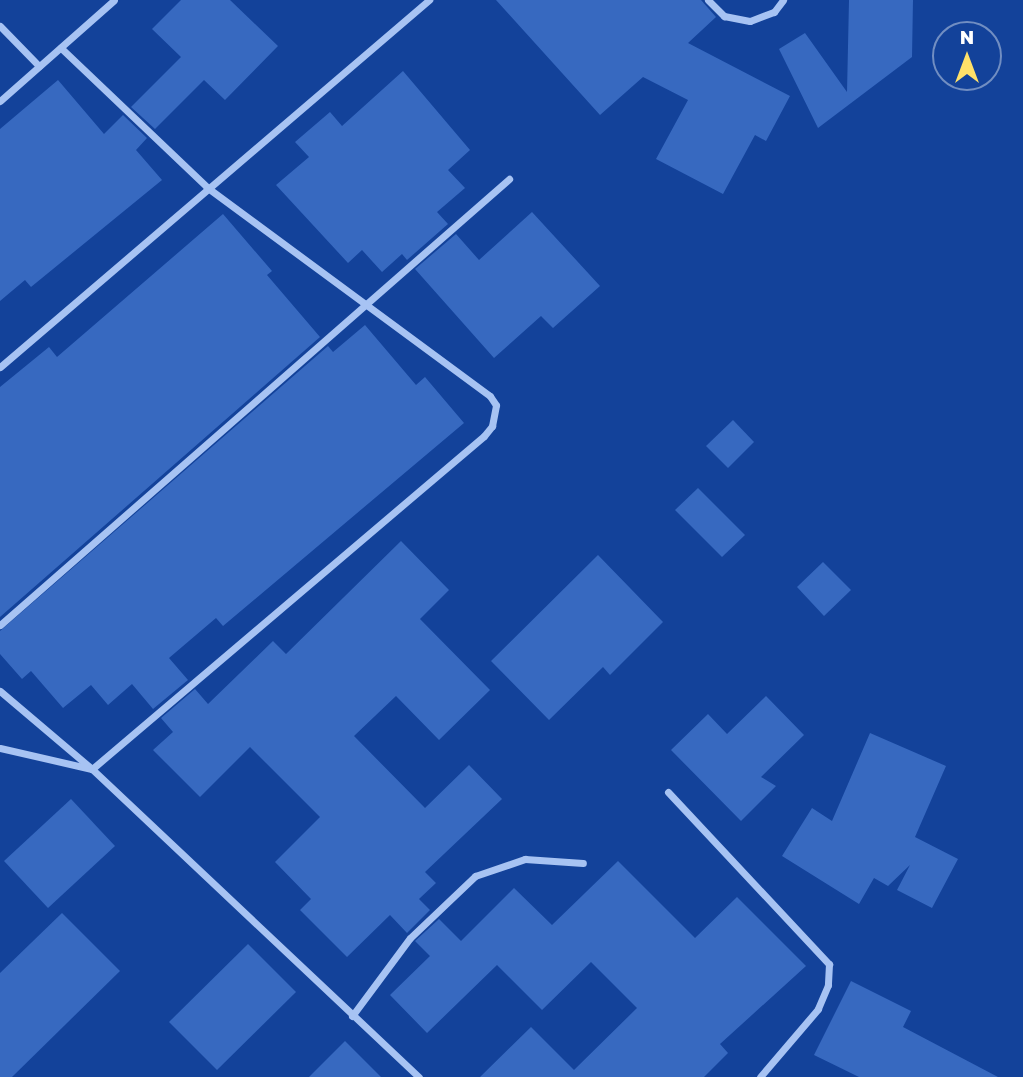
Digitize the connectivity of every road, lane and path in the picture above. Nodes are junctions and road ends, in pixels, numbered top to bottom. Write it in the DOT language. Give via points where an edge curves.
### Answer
graph roads {
  1 [pos="114,0"];
  2 [pos="429,0"];
  3 [pos="708,0"];
  4 [pos="783,0"];
  5 [pos="0,26"];
  6 [pos="61,48"];
  7 [pos="39,66"];
  8 [pos="0,101"];
  9 [pos="509,179"];
  10 [pos="207,187"];
  11 [pos="364,305"];
  12 [pos="0,367"];
  13 [pos="0,625"];
  14 [pos="0,691"];
  15 [pos="0,748"];
  16 [pos="92,769"];
  17 [pos="668,792"];
  18 [pos="583,863"];
  19 [pos="352,1016"];
  20 [pos="419,1077"];
  21 [pos="760,1077"];
  1 -- 6 [label="street"];
  2 -- 10 [label="street"];
  3 -- 4 [label="street" via="724,16 750,21 774,12"];
  5 -- 7 [label="street"];
  6 -- 7 [label="street"];
  6 -- 10 [label="street"];
  7 -- 8 [label="street"];
  9 -- 11 [label="street"];
  10 -- 11 [label="street"];
  10 -- 12 [label="street"];
  11 -- 13 [label="street"];
  11 -- 16 [label="street" via="491,396 496,405 492,426"];
  14 -- 16 [label="street"];
  15 -- 16 [label="street"];
  16 -- 19 [label="street"];
  17 -- 21 [label="street" via="829,964 828,985 818,1009"];
  18 -- 19 [label="street" via="525,859 475,876 410,938"];
  19 -- 20 [label="street"];
}
